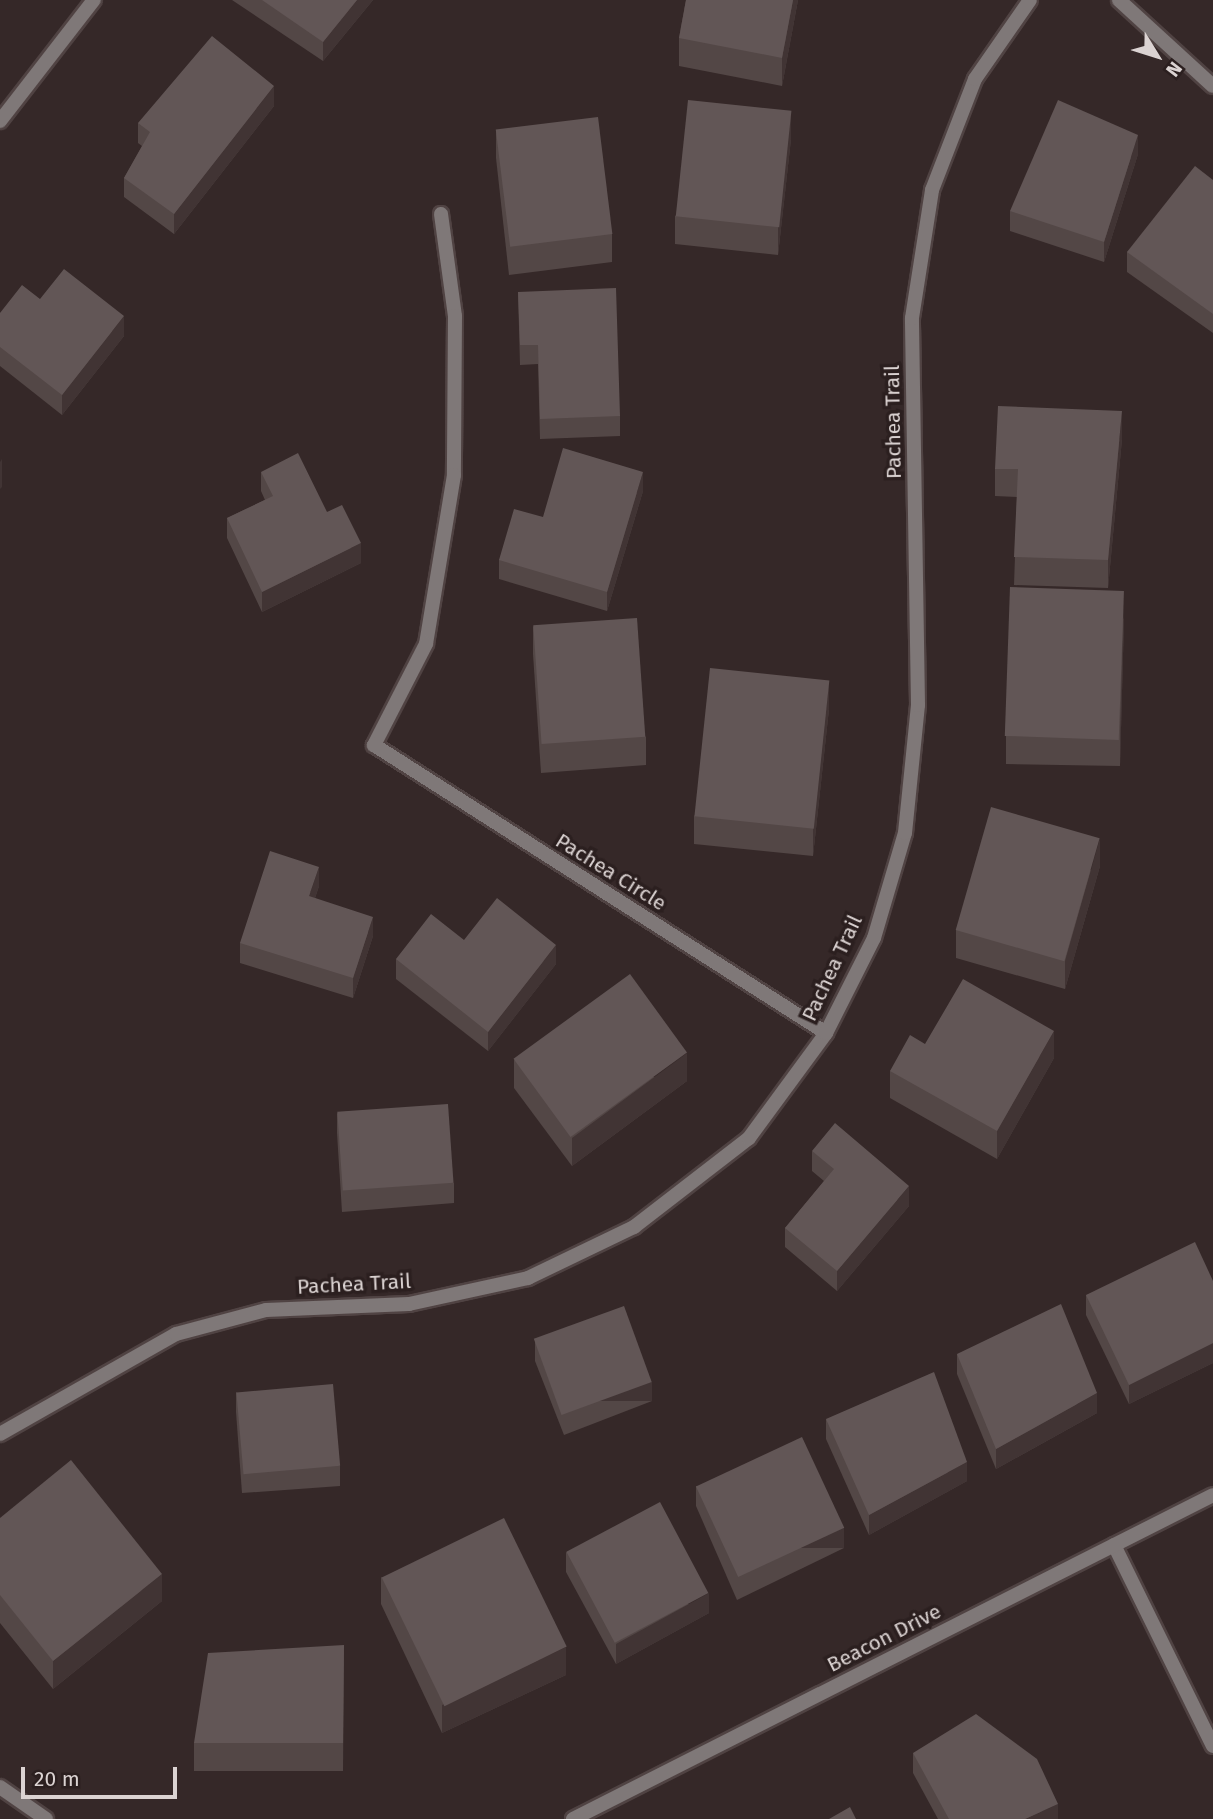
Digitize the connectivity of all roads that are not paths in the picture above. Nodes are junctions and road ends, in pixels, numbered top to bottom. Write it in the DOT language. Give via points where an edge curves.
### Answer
graph roads {
  1 [pos="94,0"];
  2 [pos="1030,0"];
  3 [pos="1119,0"];
  4 [pos="1213,86"];
  5 [pos="0,121"];
  6 [pos="441,215"];
  7 [pos="826,1034"];
  8 [pos="0,1434"];
  9 [pos="1213,1495"];
  10 [pos="1114,1545"];
  11 [pos="1213,1746"];
  12 [pos="0,1787"];
  13 [pos="46,1819"];
  14 [pos="573,1819"];
  1 -- 5 [label="street"];
  2 -- 7 [label="street, Pachea Trail" via="975,79 932,190 912,318 918,705 905,833 874,937"];
  3 -- 4 [label="street"];
  6 -- 7 [label="street, Pachea Circle" via="455,316 454,475 426,645 374,745"];
  7 -- 8 [label="street, Pachea Trail" via="748,1138 634,1227 528,1278 409,1304 267,1310 176,1334"];
  9 -- 10 [label="street, Beacon Drive"];
  10 -- 11 [label="street"];
  10 -- 14 [label="street, Beacon Drive"];
  12 -- 13 [label="street"];
}
